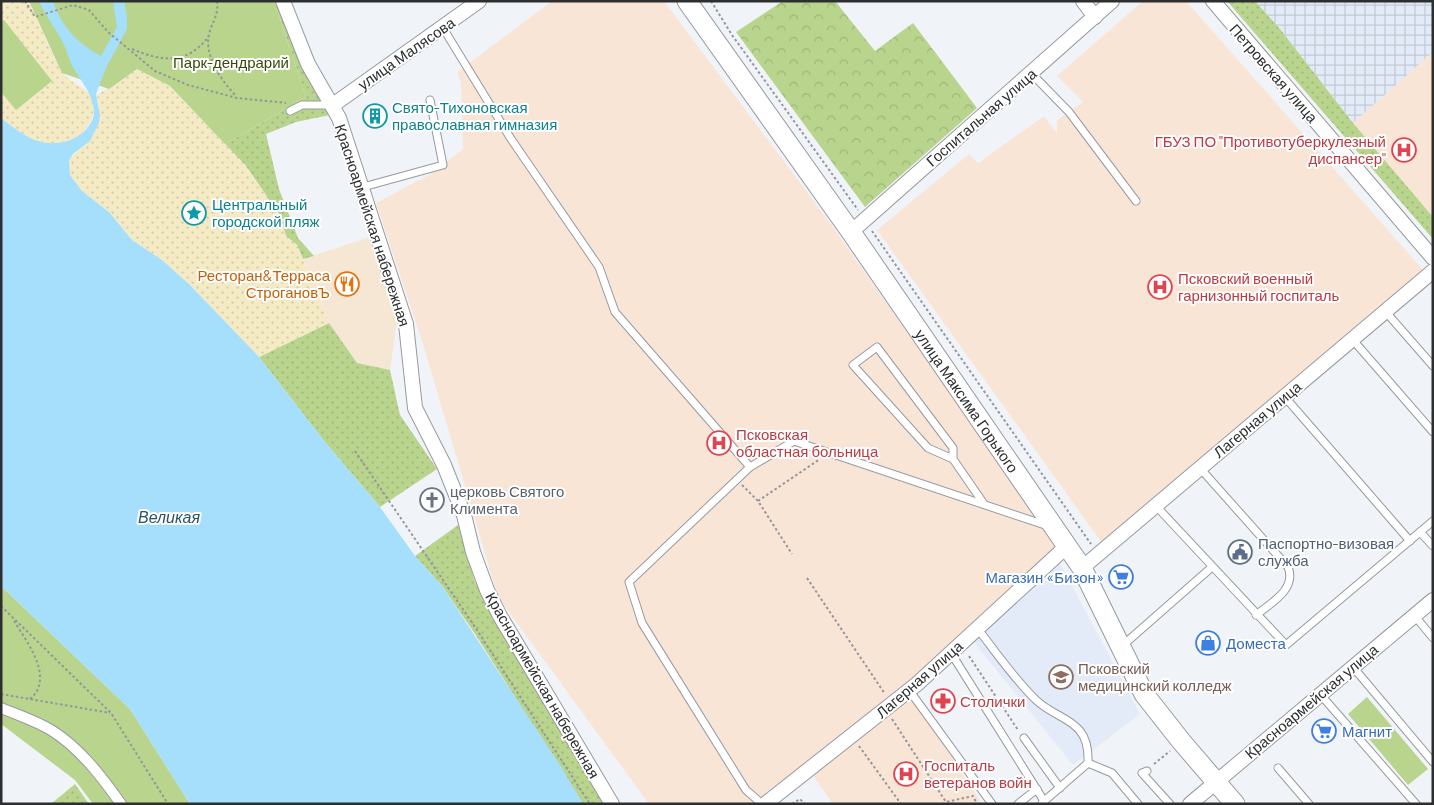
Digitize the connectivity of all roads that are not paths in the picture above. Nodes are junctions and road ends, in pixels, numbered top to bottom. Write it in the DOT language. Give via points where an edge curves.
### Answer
graph roads {
  1 [pos="283,1"];
  2 [pos="479,1"];
  3 [pos="687,1"];
  4 [pos="1083,1"];
  5 [pos="1112,1"];
  6 [pos="1213,1"];
  7 [pos="1095,17"];
  8 [pos="444,28"];
  9 [pos="1031,73"];
  10 [pos="430,100"];
  11 [pos="333,105"];
  12 [pos="290,111"];
  13 [pos="363,187"];
  14 [pos="1136,201"];
  15 [pos="857,226"];
  16 [pos="1433,258"];
  17 [pos="1433,271"];
  18 [pos="1385,311"];
  19 [pos="1352,339"];
  20 [pos="1433,366"];
  21 [pos="1284,396"];
  22 [pos="1433,432"];
  23 [pos="953,459"];
  24 [pos="750,467"];
  25 [pos="1199,467"];
  26 [pos="984,504"];
  27 [pos="1157,507"];
  28 [pos="1433,521"];
  29 [pos="1055,528"];
  30 [pos="1420,532"];
  31 [pos="1410,540"];
  32 [pos="1067,546"];
  33 [pos="1433,546"];
  34 [pos="1212,567"];
  35 [pos="1082,568"];
  36 [pos="1433,600"];
  37 [pos="1256,615"];
  38 [pos="1414,616"];
  39 [pos="977,628"];
  40 [pos="1433,638"];
  41 [pos="1121,647"];
  42 [pos="951,653"];
  43 [pos="1353,667"];
  44 [pos="909,690"];
  45 [pos="1320,694"];
  46 [pos="1,708"];
  47 [pos="1024,738"];
  48 [pos="1433,762"];
  49 [pos="1088,763"];
  50 [pos="1278,768"];
  51 [pos="1147,771"];
  52 [pos="1216,782"];
  53 [pos="1060,788"];
  54 [pos="1037,789"];
  55 [pos="1043,803"];
  56 [pos="121,804"];
  57 [pos="612,804"];
  58 [pos="764,804"];
  59 [pos="992,804"];
  60 [pos="1018,804"];
  61 [pos="1138,804"];
  62 [pos="1170,804"];
  63 [pos="1190,804"];
  64 [pos="1235,804"];
  65 [pos="1309,804"];
  66 [pos="1416,804"];
  1 -- 11 [label="street, Красноармейская набережная" via="308,64"];
  2 -- 8 [label="street, улица Малясова"];
  3 -- 15 [label="main road, улица Максима Горького"];
  4 -- 7 [label="street"];
  5 -- 7 [label="street, Госпитальная улица"];
  6 -- 16 [label="street, Петровская улица"];
  7 -- 9 [label="street, Госпитальная улица"];
  8 -- 11 [label="street, улица Малясова"];
  8 -- 24 [label="lane" via="511,139 600,267 615,312"];
  9 -- 14 [label="lane" via="1069,112"];
  9 -- 15 [label="street, Госпитальная улица"];
  10 -- 13 [label="lane" via="443,164"];
  11 -- 12 [label="lane" via="302,105"];
  11 -- 13 [label="street, Красноармейская набережная"];
  13 -- 57 [label="street, Красноармейская набережная" via="406,324 414,408 444,465 487,590"];
  15 -- 29 [label="main road, улица Максима Горького"];
  17 -- 18 [label="street, Лагерная улица"];
  18 -- 19 [label="street, Лагерная улица"];
  18 -- 20 [label="lane"];
  19 -- 21 [label="street, Лагерная улица"];
  19 -- 22 [label="lane"];
  21 -- 25 [label="street, Лагерная улица"];
  21 -- 31 [label="lane"];
  23 -- 23 [label="lane" via="928,448 853,365 877,347 953,448"];
  23 -- 26 [label="lane"];
  24 -- 26 [label="lane" via="794,441"];
  24 -- 58 [label="lane" via="629,582 642,623 746,790"];
  25 -- 27 [label="street, Лагерная улица"];
  25 -- 37 [label="lane" via="1291,574 1286,590"];
  26 -- 29 [label="lane"];
  27 -- 34 [label="lane"];
  27 -- 35 [label="street, Лагерная улица"];
  28 -- 30 [label="lane"];
  29 -- 32 [label="main road, улица Максима Горького"];
  30 -- 31 [label="lane"];
  30 -- 33 [label="lane"];
  31 -- 37 [label="lane" via="1289,644 1283,644"];
  32 -- 35 [label="main road, улица Максима Горького"];
  32 -- 39 [label="street, Лагерная улица"];
  34 -- 37 [label="lane"];
  34 -- 41 [label="lane"];
  35 -- 41 [label="main road, улица Максима Горького"];
  36 -- 38 [label="street, Красноармейская улица"];
  38 -- 40 [label="lane"];
  38 -- 43 [label="street, Красноармейская улица"];
  39 -- 42 [label="street, Лагерная улица"];
  39 -- 49 [label="lane" via="1037,701 1071,721 1089,746"];
  41 -- 52 [label="main road, улица Максима Горького" via="1144,694"];
  42 -- 44 [label="street, Лагерная улица"];
  42 -- 54 [label="lane"];
  43 -- 45 [label="street, Красноармейская улица"];
  43 -- 48 [label="lane"];
  44 -- 58 [label="street, Лагерная улица"];
  44 -- 59 [label="lane"];
  45 -- 52 [label="street, Красноармейская улица"];
  45 -- 66 [label="lane"];
  46 -- 56 [label="street" via="50,730 69,744"];
  47 -- 53 [label="lane"];
  49 -- 53 [label="lane"];
  49 -- 61 [label="lane" via="1112,773"];
  50 -- 65 [label="lane"];
  51 -- 62 [label="lane" via="1142,773"];
  52 -- 63 [label="street, Красноармейская улица"];
  52 -- 64 [label="main road, улица Максима Горького"];
  53 -- 55 [label="lane"];
  54 -- 55 [label="lane"];
  54 -- 60 [label="lane"];
}
